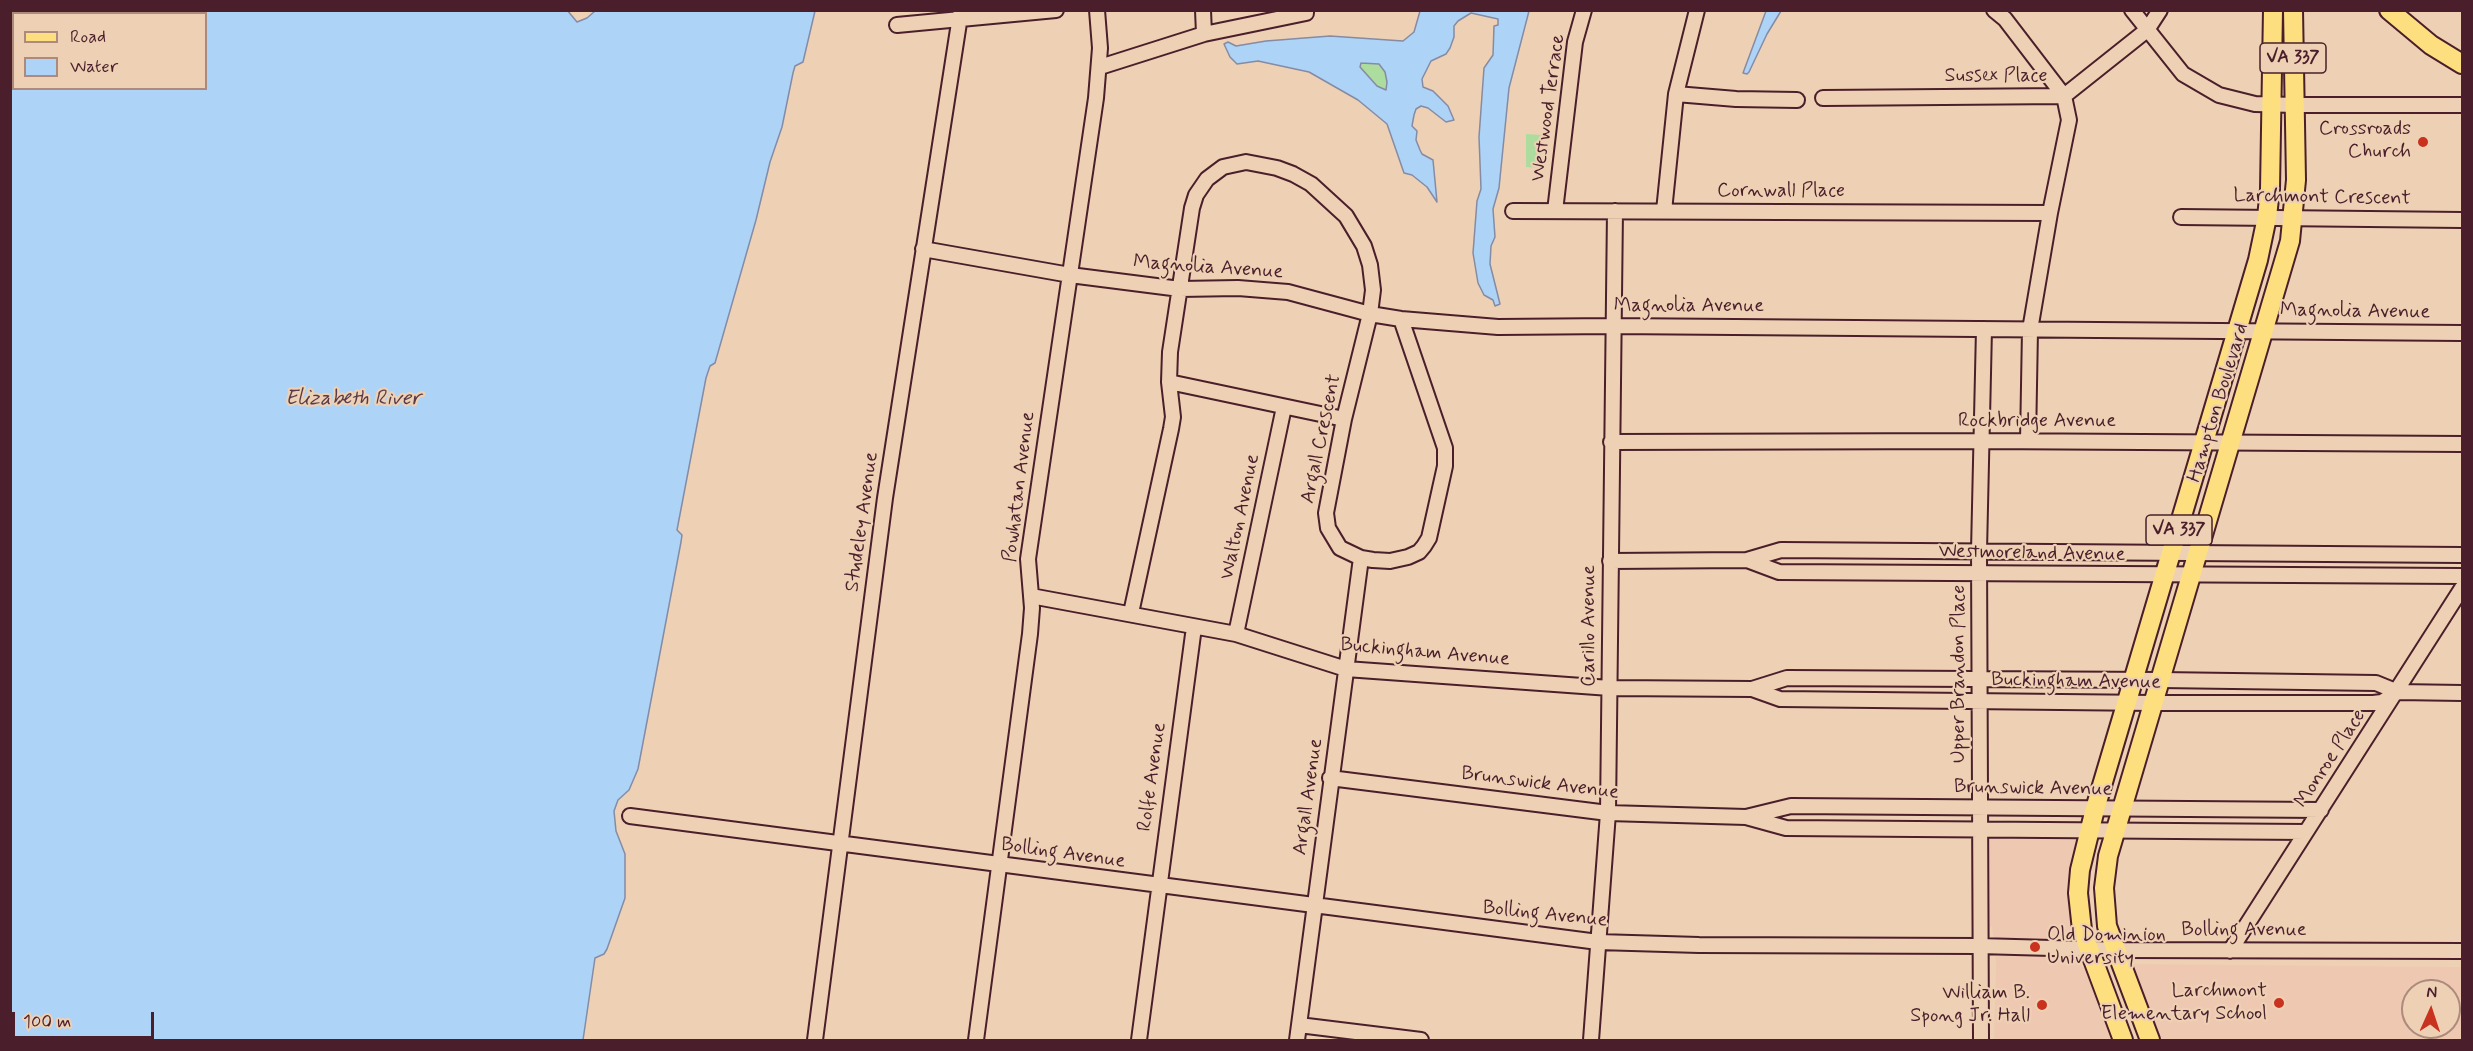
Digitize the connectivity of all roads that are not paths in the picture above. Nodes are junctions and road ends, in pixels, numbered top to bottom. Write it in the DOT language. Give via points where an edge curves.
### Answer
graph roads {
  1 [pos="1056,10"];
  2 [pos="1097,10"];
  3 [pos="1203,10"];
  4 [pos="1584,10"];
  5 [pos="1697,10"];
  6 [pos="1994,10"];
  7 [pos="2132,10"];
  8 [pos="2160,10"];
  9 [pos="2273,10"];
  10 [pos="2294,10"];
  11 [pos="2389,10"];
  12 [pos="1306,12"];
  13 [pos="961,15"];
  14 [pos="897,25"];
  15 [pos="2147,30"];
  16 [pos="1204,34"];
  17 [pos="2463,64"];
  18 [pos="1100,67"];
  19 [pos="1676,94"];
  20 [pos="2064,96"];
  21 [pos="1823,98"];
  22 [pos="1797,100"];
  23 [pos="2272,104"];
  24 [pos="2296,105"];
  25 [pos="2463,105"];
  26 [pos="1513,210"];
  27 [pos="1555,211"];
  28 [pos="1615,211"];
  29 [pos="1664,211"];
  30 [pos="2050,213"];
  31 [pos="2181,217"];
  32 [pos="2267,217"];
  33 [pos="2293,217"];
  34 [pos="2463,220"];
  35 [pos="923,249"];
  36 [pos="1070,275"];
  37 [pos="1180,289"];
  38 [pos="1370,314"];
  39 [pos="1401,319"];
  40 [pos="1613,326"];
  41 [pos="1984,329"];
  42 [pos="2030,330"];
  43 [pos="2237,330"];
  44 [pos="2264,330"];
  45 [pos="2463,333"];
  46 [pos="1169,382"];
  47 [pos="1284,407"];
  48 [pos="1344,419"];
  49 [pos="1982,441"];
  50 [pos="2028,441"];
  51 [pos="1611,442"];
  52 [pos="2231,442"];
  53 [pos="2203,443"];
  54 [pos="2463,444"];
  55 [pos="1980,551"];
  56 [pos="2173,552"];
  57 [pos="2197,553"];
  58 [pos="2463,555"];
  59 [pos="1361,558"];
  60 [pos="1747,560"];
  61 [pos="1610,561"];
  62 [pos="1980,572"];
  63 [pos="2192,574"];
  64 [pos="2165,575"];
  65 [pos="2463,576"];
  66 [pos="2463,588"];
  67 [pos="1031,596"];
  68 [pos="1131,614"];
  69 [pos="1194,627"];
  70 [pos="1236,634"];
  71 [pos="1346,669"];
  72 [pos="1980,679"];
  73 [pos="2134,680"];
  74 [pos="2161,680"];
  75 [pos="1610,688"];
  76 [pos="1752,689"];
  77 [pos="2398,692"];
  78 [pos="2463,693"];
  79 [pos="1979,701"];
  80 [pos="2128,702"];
  81 [pos="2154,703"];
  82 [pos="1330,778"];
  83 [pos="1979,808"];
  84 [pos="2095,809"];
  85 [pos="2122,809"];
  86 [pos="2321,810"];
  87 [pos="1608,813"];
  88 [pos="630,816"];
  89 [pos="1746,817"];
  90 [pos="1979,829"];
  91 [pos="2090,830"];
  92 [pos="2116,830"];
  93 [pos="2306,832"];
  94 [pos="840,844"];
  95 [pos="1000,865"];
  96 [pos="1158,886"];
  97 [pos="1314,906"];
  98 [pos="1598,942"];
  99 [pos="1979,946"];
  100 [pos="2087,948"];
  101 [pos="2115,950"];
  102 [pos="2230,951"];
  103 [pos="2463,951"];
  104 [pos="1299,1025"];
  105 [pos="814,1041"];
  106 [pos="976,1041"];
  107 [pos="1139,1041"];
  108 [pos="1297,1041"];
  109 [pos="1421,1041"];
  110 [pos="1591,1041"];
  111 [pos="1981,1041"];
  112 [pos="2123,1041"];
  113 [pos="2150,1041"];
  1 -- 13 [label="street"];
  2 -- 18 [label="street, Powhatan Avenue"];
  3 -- 16 [label="street"];
  4 -- 27 [label="street, Westwood Terrace" via="1575,42"];
  5 -- 19 [label="street"];
  6 -- 20 [label="street"];
  7 -- 15 [label="street"];
  8 -- 15 [label="street, Sussex Place"];
  9 -- 23 [label="main road, Hampton Boulevard / VA 337"];
  10 -- 24 [label="main road, Hampton Boulevard / VA 337"];
  11 -- 17 [label="main road" via="2430,45"];
  12 -- 16 [label="street"];
  13 -- 14 [label="street"];
  13 -- 35 [label="street, Studeley Avenue"];
  15 -- 20 [label="street, Sussex Place"];
  15 -- 23 [label="street" via="2182,74 2203,88 2236,100"];
  16 -- 18 [label="street"];
  18 -- 36 [label="street, Powhatan Avenue"];
  19 -- 22 [label="street"];
  19 -- 29 [label="street"];
  20 -- 21 [label="street, Sussex Place"];
  20 -- 30 [label="street" via="2069,120"];
  23 -- 24 [label="street"];
  23 -- 32 [label="main road, Hampton Boulevard / VA 337"];
  24 -- 25 [label="street"];
  24 -- 33 [label="main road, Hampton Boulevard / VA 337"];
  26 -- 27 [label="street, Cornwall Place"];
  27 -- 28 [label="street, Cornwall Place"];
  28 -- 29 [label="street, Cornwall Place"];
  28 -- 40 [label="street, Carillo Avenue"];
  29 -- 30 [label="street, Cornwall Place"];
  30 -- 42 [label="street"];
  31 -- 32 [label="street, Larchmont Crescent"];
  32 -- 33 [label="street, Larchmont Crescent"];
  32 -- 43 [label="main road, Hampton Boulevard / VA 337"];
  33 -- 34 [label="street, Larchmont Crescent"];
  33 -- 44 [label="main road, Hampton Boulevard / VA 337" via="2290,241"];
  35 -- 36 [label="street, Magnolia Avenue"];
  35 -- 94 [label="street, Studeley Avenue" via="885,498"];
  36 -- 37 [label="street, Magnolia Avenue"];
  36 -- 67 [label="street, Powhatan Avenue" via="1028,559"];
  37 -- 38 [label="street, Magnolia Avenue" via="1288,292"];
  37 -- 38 [label="street, Argall Crescent" via="1192,208 1201,186 1223,167 1257,163 1311,184 1346,216 1370,265"];
  37 -- 46 [label="street"];
  38 -- 39 [label="street, Magnolia Avenue"];
  38 -- 48 [label="street, Argall Crescent"];
  39 -- 40 [label="street, Magnolia Avenue" via="1498,327"];
  39 -- 59 [label="street" via="1445,448 1443,483 1429,538 1419,552 1390,561"];
  40 -- 41 [label="street, Magnolia Avenue"];
  40 -- 51 [label="street, Carillo Avenue"];
  41 -- 42 [label="street, Magnolia Avenue"];
  41 -- 49 [label="street, Upper Brandon Place"];
  42 -- 43 [label="street, Magnolia Avenue"];
  42 -- 50 [label="street"];
  43 -- 44 [label="street, Magnolia Avenue"];
  43 -- 53 [label="main road, Hampton Boulevard / VA 337"];
  44 -- 45 [label="street, Magnolia Avenue"];
  44 -- 52 [label="main road, Hampton Boulevard / VA 337"];
  46 -- 47 [label="street"];
  46 -- 68 [label="street" via="1171,429"];
  47 -- 48 [label="street"];
  47 -- 70 [label="street, Walton Avenue"];
  48 -- 59 [label="street, Argall Crescent" via="1326,513 1332,538 1341,548"];
  49 -- 50 [label="street, Rockbridge Avenue"];
  49 -- 51 [label="street, Rockbridge Avenue"];
  49 -- 55 [label="street, Upper Brandon Place"];
  50 -- 53 [label="street, Rockbridge Avenue"];
  51 -- 61 [label="street, Carillo Avenue"];
  52 -- 53 [label="street, Rockbridge Avenue"];
  52 -- 54 [label="street, Rockbridge Avenue"];
  52 -- 57 [label="main road, Hampton Boulevard / VA 337"];
  53 -- 56 [label="main road, Hampton Boulevard / VA 337"];
  55 -- 56 [label="street, Westmoreland Avenue"];
  55 -- 60 [label="street, Westmoreland Avenue" via="1781,550"];
  55 -- 62 [label="street, Upper Brandon Place"];
  56 -- 57 [label="street, Westmoreland Avenue"];
  56 -- 64 [label="main road, Hampton Boulevard / VA 337"];
  57 -- 58 [label="street, Westmoreland Avenue"];
  57 -- 63 [label="main road, Hampton Boulevard / VA 337"];
  59 -- 71 [label="street, Argall Avenue"];
  60 -- 61 [label="street, Westmoreland Avenue"];
  60 -- 62 [label="street, Westmoreland Avenue" via="1779,572"];
  61 -- 75 [label="street, Carillo Avenue"];
  62 -- 64 [label="street, Westmoreland Avenue"];
  62 -- 72 [label="street, Upper Brandon Place"];
  63 -- 64 [label="street, Westmoreland Avenue"];
  63 -- 65 [label="street, Westmoreland Avenue"];
  63 -- 74 [label="main road, Hampton Boulevard / VA 337"];
  64 -- 73 [label="main road, Hampton Boulevard / VA 337"];
  66 -- 77 [label="street, Monroe Place"];
  67 -- 68 [label="street, Buckingham Avenue"];
  67 -- 95 [label="street, Powhatan Avenue" via="1030,634"];
  68 -- 69 [label="street, Buckingham Avenue"];
  69 -- 70 [label="street, Buckingham Avenue"];
  69 -- 96 [label="street, Rolfe Avenue"];
  70 -- 71 [label="street, Buckingham Avenue"];
  71 -- 75 [label="street, Buckingham Avenue"];
  71 -- 82 [label="street, Argall Avenue"];
  72 -- 73 [label="street, Buckingham Avenue"];
  72 -- 76 [label="street, Buckingham Avenue" via="1787,678"];
  72 -- 79 [label="street, Upper Brandon Place"];
  73 -- 74 [label="street, Buckingham Avenue"];
  73 -- 80 [label="main road, Hampton Boulevard / VA 337"];
  74 -- 77 [label="street, Buckingham Avenue" via="2376,683"];
  74 -- 81 [label="main road, Hampton Boulevard / VA 337"];
  75 -- 76 [label="street, Buckingham Avenue"];
  75 -- 87 [label="street, Carillo Avenue"];
  76 -- 79 [label="street, Buckingham Avenue" via="1780,699"];
  77 -- 78 [label="street, Buckingham Avenue"];
  77 -- 81 [label="street, Buckingham Avenue" via="2373,703"];
  77 -- 86 [label="street, Monroe Place"];
  79 -- 80 [label="street, Buckingham Avenue"];
  79 -- 83 [label="street, Upper Brandon Place"];
  80 -- 81 [label="street, Buckingham Avenue"];
  80 -- 84 [label="main road, Hampton Boulevard / VA 337"];
  81 -- 85 [label="main road, Hampton Boulevard / VA 337"];
  82 -- 87 [label="street, Brunswick Avenue"];
  82 -- 97 [label="street, Argall Avenue"];
  83 -- 84 [label="street, Brunswick Avenue"];
  83 -- 89 [label="street, Brunswick Avenue" via="1791,806"];
  83 -- 90 [label="street, Upper Brandon Place"];
  84 -- 85 [label="street, Brunswick Avenue"];
  84 -- 91 [label="main road, Hampton Boulevard / VA 337"];
  85 -- 86 [label="street, Brunswick Avenue"];
  85 -- 92 [label="main road, Hampton Boulevard / VA 337"];
  86 -- 93 [label="street, Monroe Place"];
  87 -- 89 [label="street, Brunswick Avenue"];
  87 -- 98 [label="street, Carillo Avenue"];
  88 -- 94 [label="street, Bolling Avenue"];
  89 -- 90 [label="street, Brunswick Avenue" via="1786,828"];
  90 -- 91 [label="street, Brunswick Avenue"];
  90 -- 99 [label="street, Upper Brandon Place"];
  91 -- 92 [label="street, Brunswick Avenue"];
  91 -- 100 [label="main road, Hampton Boulevard / VA 337" via="2078,893"];
  92 -- 93 [label="street, Brunswick Avenue"];
  92 -- 101 [label="main road, Hampton Boulevard / VA 337" via="2104,888 2107,926"];
  93 -- 102 [label="street, Monroe Place"];
  94 -- 95 [label="street, Bolling Avenue"];
  94 -- 105 [label="street, Studeley Avenue"];
  95 -- 96 [label="street, Bolling Avenue"];
  95 -- 106 [label="street, Powhatan Avenue"];
  96 -- 97 [label="street, Bolling Avenue"];
  96 -- 107 [label="street, Rolfe Avenue"];
  97 -- 98 [label="street, Bolling Avenue"];
  97 -- 104 [label="street, Argall Avenue"];
  98 -- 99 [label="street, Bolling Avenue"];
  98 -- 110 [label="street, Carillo Avenue"];
  99 -- 100 [label="street, Bolling Avenue"];
  99 -- 111 [label="street, Upper Brandon Place"];
  100 -- 101 [label="street, Bolling Avenue"];
  100 -- 112 [label="main road, Hampton Boulevard / VA 337"];
  101 -- 102 [label="street, Bolling Avenue"];
  101 -- 113 [label="main road, Hampton Boulevard / VA 337"];
  102 -- 103 [label="street, Bolling Avenue"];
  104 -- 108 [label="street, Argall Avenue"];
  104 -- 109 [label="street"];
}
